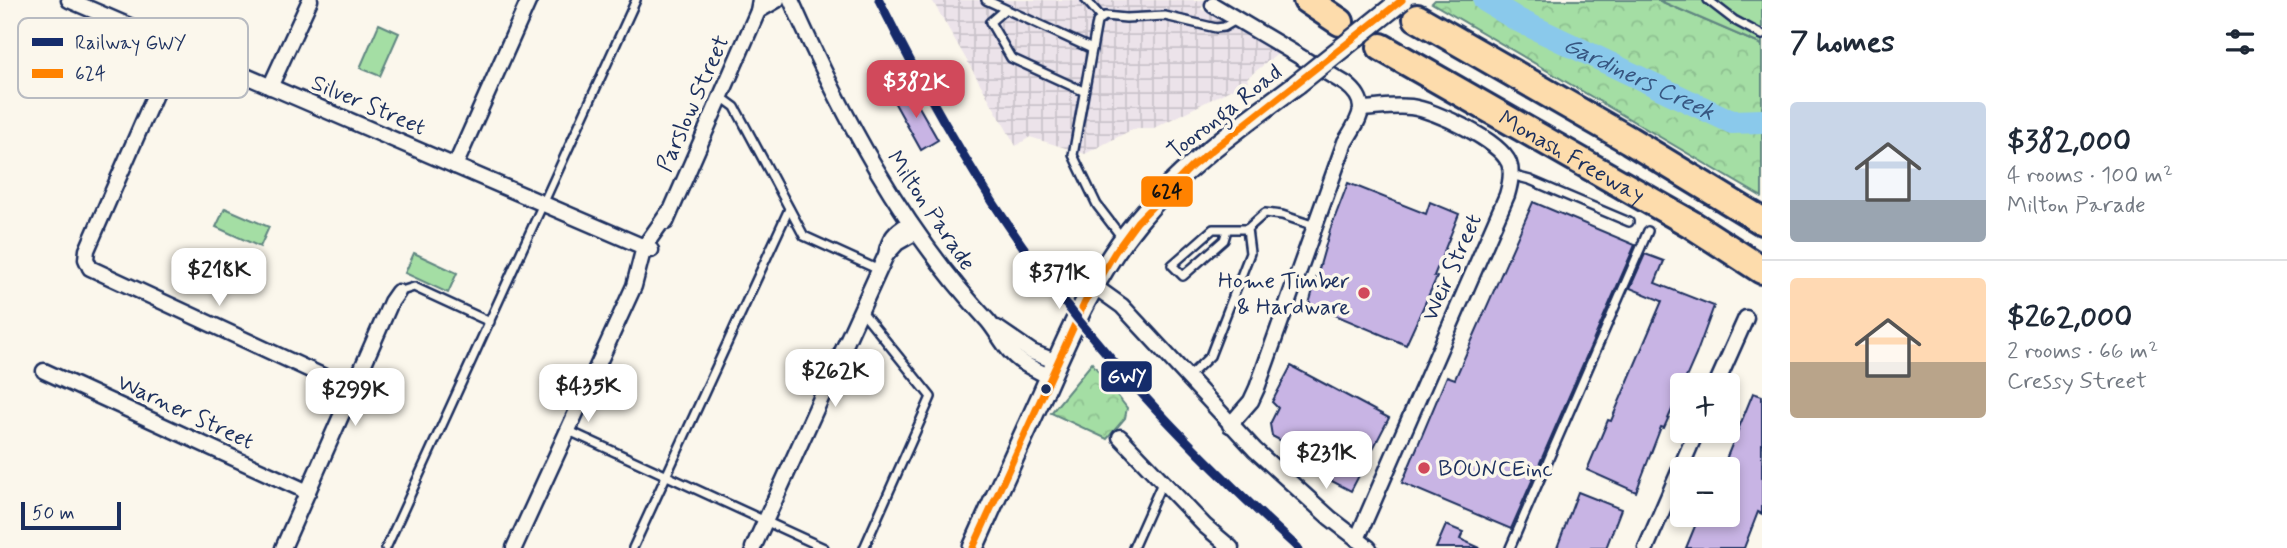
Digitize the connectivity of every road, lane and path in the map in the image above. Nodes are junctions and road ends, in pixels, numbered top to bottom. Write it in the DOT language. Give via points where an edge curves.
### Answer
graph roads {
  1 [pos="310,0"];
  2 [pos="530,0"];
  3 [pos="636,0"];
  4 [pos="777,0"];
  5 [pos="791,0"];
  6 [pos="986,0"];
  7 [pos="1086,0"];
  8 [pos="1307,0"];
  9 [pos="1708,0"];
  10 [pos="78,2"];
  11 [pos="759,5"];
  12 [pos="1213,5"];
  13 [pos="1410,9"];
  14 [pos="1004,10"];
  15 [pos="1101,17"];
  16 [pos="114,18"];
  17 [pos="1236,20"];
  18 [pos="1340,22"];
  19 [pos="1762,35"];
  20 [pos="1381,47"];
  21 [pos="1092,49"];
  22 [pos="248,77"];
  23 [pos="270,87"];
  24 [pos="1083,91"];
  25 [pos="720,95"];
  26 [pos="153,98"];
  27 [pos="1362,109"];
  28 [pos="455,166"];
  29 [pos="1511,174"];
  30 [pos="543,204"];
  31 [pos="789,209"];
  32 [pos="1762,221"];
  33 [pos="1629,222"];
  34 [pos="1315,226"];
  35 [pos="913,228"];
  36 [pos="1247,229"];
  37 [pos="1227,230"];
  38 [pos="1648,231"];
  39 [pos="1123,240"];
  40 [pos="647,248"];
  41 [pos="879,270"];
  42 [pos="1762,270"];
  43 [pos="1094,286"];
  44 [pos="398,292"];
  45 [pos="861,309"];
  46 [pos="1746,318"];
  47 [pos="490,322"];
  48 [pos="1054,370"];
  49 [pos="44,371"];
  50 [pos="1721,373"];
  51 [pos="1187,378"];
  52 [pos="352,389"];
  53 [pos="1230,425"];
  54 [pos="566,429"];
  55 [pos="1120,437"];
  56 [pos="1691,443"];
  57 [pos="666,474"];
  58 [pos="1162,483"];
  59 [pos="308,492"];
  60 [pos="765,521"];
  61 [pos="1357,538"];
  62 [pos="284,548"];
  63 [pos="386,548"];
  64 [pos="514,548"];
  65 [pos="634,548"];
  66 [pos="753,548"];
  67 [pos="824,548"];
  68 [pos="864,548"];
  69 [pos="973,548"];
  70 [pos="1133,548"];
  71 [pos="1231,548"];
  72 [pos="1369,548"];
  73 [pos="1510,548"];
  74 [pos="1646,548"];
  1 -- 23 [label="street"];
  2 -- 28 [label="street"];
  3 -- 30 [label="lane"];
  4 -- 11 [label="street, Parslow Street"];
  5 -- 35 [label="street, Milton Parade" via="850,121"];
  6 -- 14 [label="lane"];
  7 -- 15 [label="lane"];
  8 -- 18 [label="highway"];
  9 -- 19 [label="lane"];
  10 -- 16 [label="street, Silver Street"];
  11 -- 25 [label="street, Parslow Street"];
  12 -- 17 [label="street"];
  13 -- 32 [label="highway, Monash Freeway"];
  13 -- 39 [label="main road, Tooronga Road, bridge" via="1297,84 1192,166"];
  14 -- 21 [label="lane"];
  14 -- 24 [label="lane" via="990,22 1011,58"];
  15 -- 17 [label="lane" via="1165,16 1216,28"];
  15 -- 21 [label="lane"];
  17 -- 27 [label="street" via="1346,83"];
  20 -- 42 [label="highway, Monash Freeway" via="1692,224"];
  21 -- 24 [label="lane"];
  22 -- 23 [label="street, Silver Street"];
  23 -- 28 [label="street, Silver Street"];
  24 -- 39 [label="lane" via="1074,159 1097,205"];
  25 -- 31 [label="lane" via="735,107"];
  25 -- 40 [label="street, Parslow Street" via="668,213"];
  26 -- 52 [label="street" via="87,250 87,264 332,384"];
  27 -- 29 [label="street" via="1421,109 1483,137 1509,163"];
  27 -- 34 [label="street"];
  28 -- 30 [label="street, Silver Street"];
  29 -- 33 [label="lane"];
  29 -- 61 [label="street, Weir Street" via="1507,195"];
  30 -- 40 [label="street, Silver Street"];
  30 -- 47 [label="lane"];
  31 -- 41 [label="lane" via="804,236"];
  31 -- 57 [label="lane"];
  34 -- 36 [label="lane" via="1265,212"];
  34 -- 53 [label="street" via="1257,388"];
  35 -- 41 [label="street" via="892,236"];
  35 -- 48 [label="street, Milton Parade" via="990,324"];
  36 -- 37 [label="lane"];
  36 -- 51 [label="lane" via="1250,253 1210,356"];
  37 -- 37 [label="lane" via="1213,229 1172,265 1183,276 1224,240"];
  38 -- 73 [label="lane"];
  39 -- 43 [label="main road, Tooronga Road"];
  40 -- 54 [label="street, Parslow Street" via="634,286"];
  41 -- 45 [label="street"];
  43 -- 48 [label="main road, Tooronga Road"];
  43 -- 51 [label="street" via="1116,300"];
  44 -- 47 [label="lane" via="414,288"];
  44 -- 52 [label="street"];
  45 -- 60 [label="street"];
  45 -- 68 [label="lane" via="931,397"];
  46 -- 50 [label="street"];
  47 -- 63 [label="lane"];
  48 -- 69 [label="main road, Tooronga Road"];
  49 -- 59 [label="street, Warner Street"];
  51 -- 53 [label="street"];
  52 -- 59 [label="street"];
  53 -- 61 [label="street"];
  54 -- 57 [label="lane"];
  54 -- 64 [label="street, Parslow Street"];
  55 -- 58 [label="street"];
  56 -- 74 [label="street"];
  57 -- 60 [label="lane"];
  57 -- 65 [label="lane"];
  58 -- 70 [label="lane"];
  58 -- 71 [label="street"];
  59 -- 62 [label="street"];
  60 -- 66 [label="street"];
  60 -- 67 [label="lane"];
  61 -- 72 [label="street"];
}
